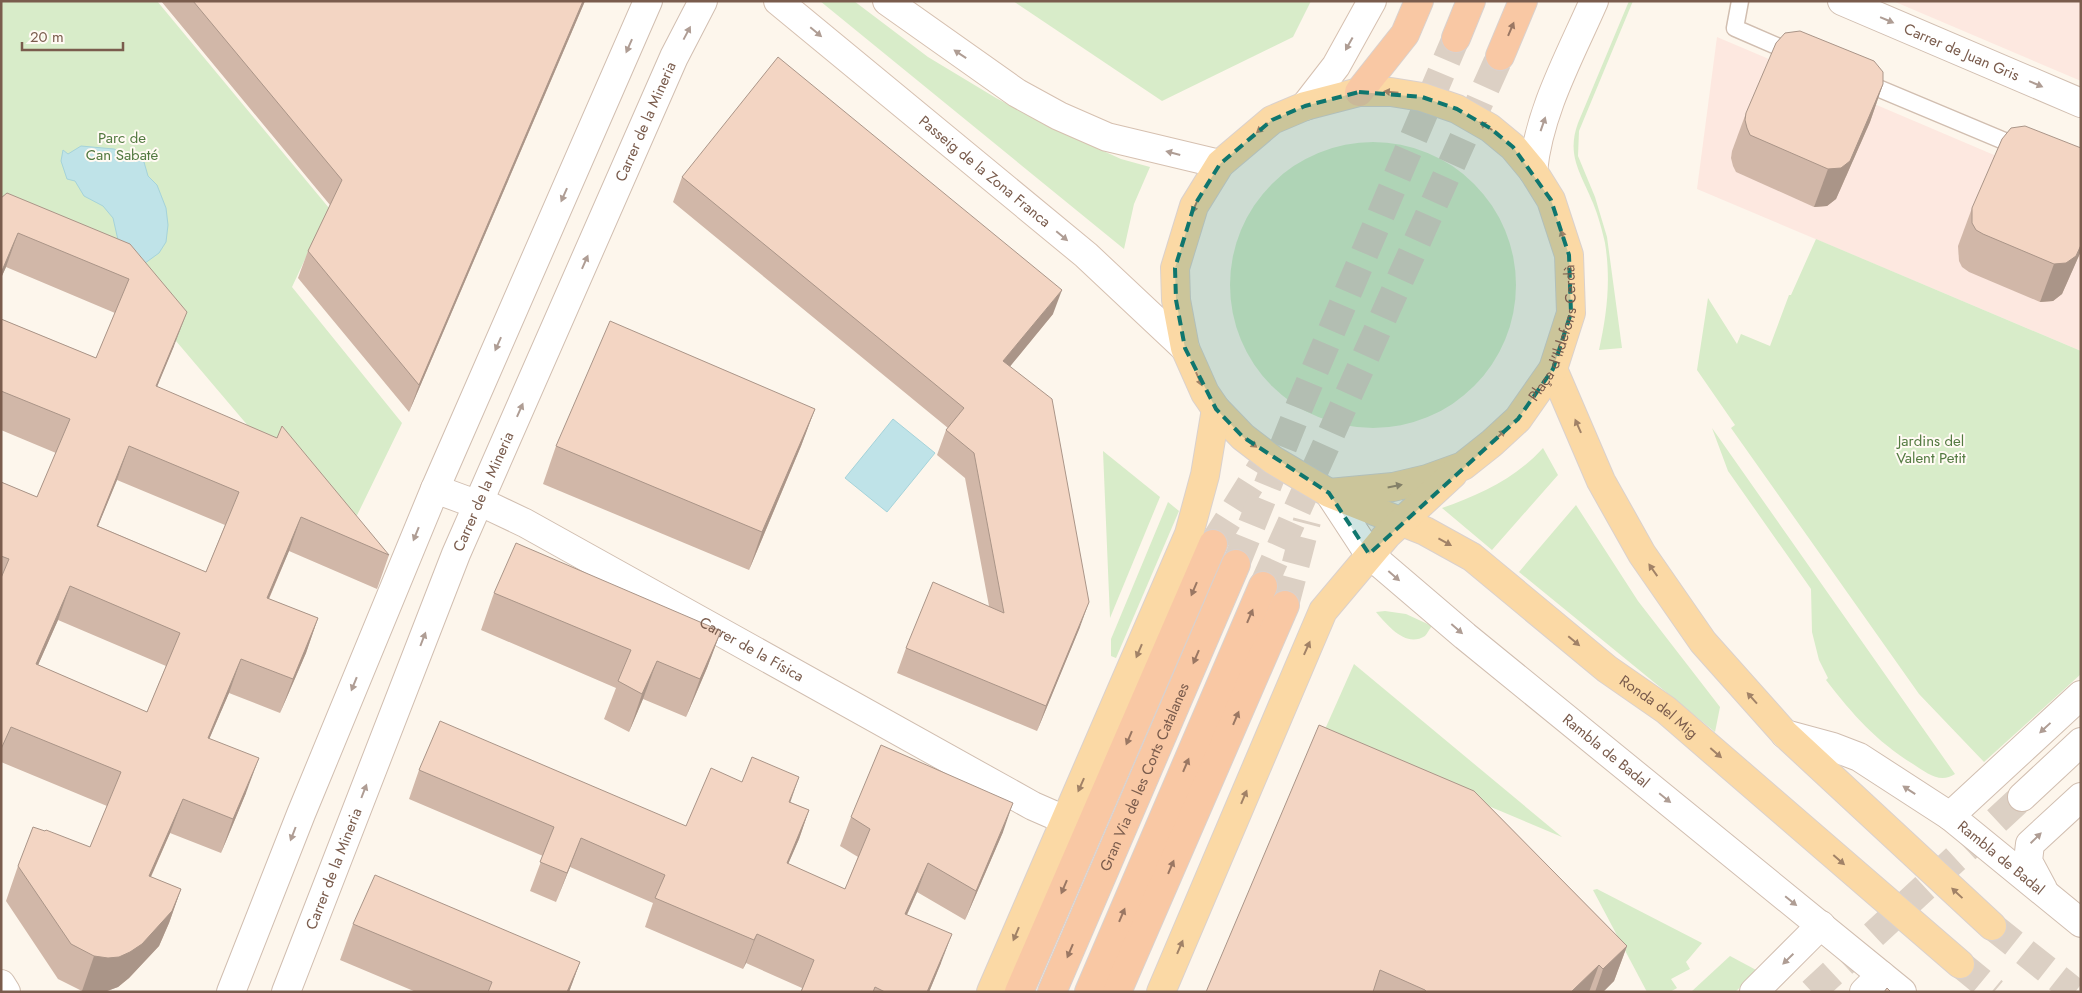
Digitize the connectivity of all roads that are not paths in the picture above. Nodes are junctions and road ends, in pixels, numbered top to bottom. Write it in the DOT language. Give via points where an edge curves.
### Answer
graph roads {
  1 [pos="648,1"];
  2 [pos="703,1"];
  3 [pos="778,1"];
  4 [pos="887,1"];
  5 [pos="1372,1"];
  6 [pos="1419,1"];
  7 [pos="1471,1"];
  8 [pos="1523,1"];
  9 [pos="1594,1"];
  10 [pos="1740,1"];
  11 [pos="1842,1"];
  12 [pos="1456,38"];
  13 [pos="1500,56"];
  14 [pos="1806,58"];
  15 [pos="1843,74"];
  16 [pos="1359,92"];
  17 [pos="2081,103"];
  18 [pos="1305,106"];
  19 [pos="2036,155"];
  20 [pos="1220,164"];
  21 [pos="1533,171"];
  22 [pos="1184,348"];
  23 [pos="1554,369"];
  24 [pos="1216,409"];
  25 [pos="1462,466"];
  26 [pos="435,489"];
  27 [pos="1329,493"];
  28 [pos="480,504"];
  29 [pos="1402,521"];
  30 [pos="1213,544"];
  31 [pos="1369,554"];
  32 [pos="1236,564"];
  33 [pos="1263,586"];
  34 [pos="1285,605"];
  35 [pos="2081,695"];
  36 [pos="1785,734"];
  37 [pos="2081,742"];
  38 [pos="2022,797"];
  39 [pos="2081,797"];
  40 [pos="1950,816"];
  41 [pos="1065,820"];
  42 [pos="2047,897"];
  43 [pos="2081,923"];
  44 [pos="1821,925"];
  45 [pos="1992,926"];
  46 [pos="1960,964"];
  47 [pos="1,984"];
  48 [pos="1882,986"];
  49 [pos="6,992"];
  50 [pos="231,992"];
  51 [pos="286,992"];
  52 [pos="991,992"];
  53 [pos="1019,992"];
  54 [pos="1052,992"];
  55 [pos="1089,992"];
  56 [pos="1117,992"];
  57 [pos="1160,992"];
  58 [pos="1754,992"];
  1 -- 26 [label="street, one-way"];
  28 -- 2 [label="street, Carrer de la Mineria, one-way" via="674,57"];
  3 -- 22 [label="street, Passeig de la Zona Franca, one-way" via="1086,256"];
  20 -- 4 [label="street, one-way" via="1107,137 1059,116 1017,93"];
  5 -- 18 [label="street, one-way" via="1336,66"];
  6 -- 16 [label="highway" via="1405,34"];
  7 -- 12 [label="highway"];
  13 -- 8 [label="highway, one-way"];
  21 -- 9 [label="street, one-way" via="1536,146 1551,100"];
  10 -- 14 [label="lane" via="1735,28"];
  11 -- 17 [label="street, Carrer de Juan Gris, one-way"];
  15 -- 19 [label="lane"];
  16 -- 18 [label="main road, Plaça d'Ildefons Cerdà"];
  21 -- 16 [label="main road, Plaça d'Ildefons Cerdà, one-way" via="1513,147 1490,128 1457,109 1422,97"];
  18 -- 20 [label="main road, Plaça d'Ildefons Cerdà, one-way" via="1272,120"];
  20 -- 22 [label="main road, Plaça d'Ildefons Cerdà, one-way" via="1194,206 1176,268 1176,300"];
  23 -- 21 [label="main road, Plaça d'Ildefons Cerdà, one-way" via="1571,313 1569,255 1551,200"];
  22 -- 24 [label="main road, Plaça d'Ildefons Cerdà, one-way"];
  25 -- 23 [label="main road, Plaça d'Ildefons Cerdà, one-way" via="1518,419"];
  36 -- 23 [label="main road, one-way" via="1703,642 1642,554 1601,481"];
  24 -- 27 [label="main road, Plaça d'Ildefons Cerdà, one-way" via="1243,437 1273,460"];
  24 -- 41 [label="main road, one-way" via="1205,476 1189,534"];
  27 -- 25 [label="main road, Plaça d'Ildefons Cerdà, one-way" via="1393,487"];
  25 -- 29 [label="main road"];
  26 -- 28 [label="street, Carrer de la Física"];
  26 -- 50 [label="street, one-way"];
  27 -- 29 [label="main road, Ronda del Mig"];
  27 -- 31 [label="street, Rambla de Badal"];
  28 -- 41 [label="street, Carrer de la Física" via="525,523 1024,801"];
  51 -- 28 [label="street, Carrer de la Mineria, one-way" via="456,554"];
  29 -- 31 [label="main road"];
  29 -- 46 [label="main road, Ronda del Mig, one-way" via="1472,557 1607,669 1666,710"];
  30 -- 53 [label="highway, one-way"];
  31 -- 44 [label="street, Rambla de Badal, one-way"];
  57 -- 31 [label="main road, one-way" via="1323,611"];
  32 -- 54 [label="highway, Gran Via de les Corts Catalanes, one-way"];
  55 -- 33 [label="highway, one-way"];
  56 -- 34 [label="highway, one-way"];
  35 -- 40 [label="street, one-way"];
  40 -- 36 [label="street, Rambla de Badal, one-way" via="1859,757"];
  45 -- 36 [label="main road, one-way"];
  37 -- 38 [label="street"];
  42 -- 39 [label="street, one-way" via="2028,861 2030,844"];
  40 -- 42 [label="street, Rambla de Badal"];
  41 -- 52 [label="main road, one-way"];
  42 -- 43 [label="street, Rambla de Badal"];
  44 -- 48 [label="street, Rambla de Badal"];
  44 -- 58 [label="street, one-way"];
  47 -- 49 [label="street"];
}
